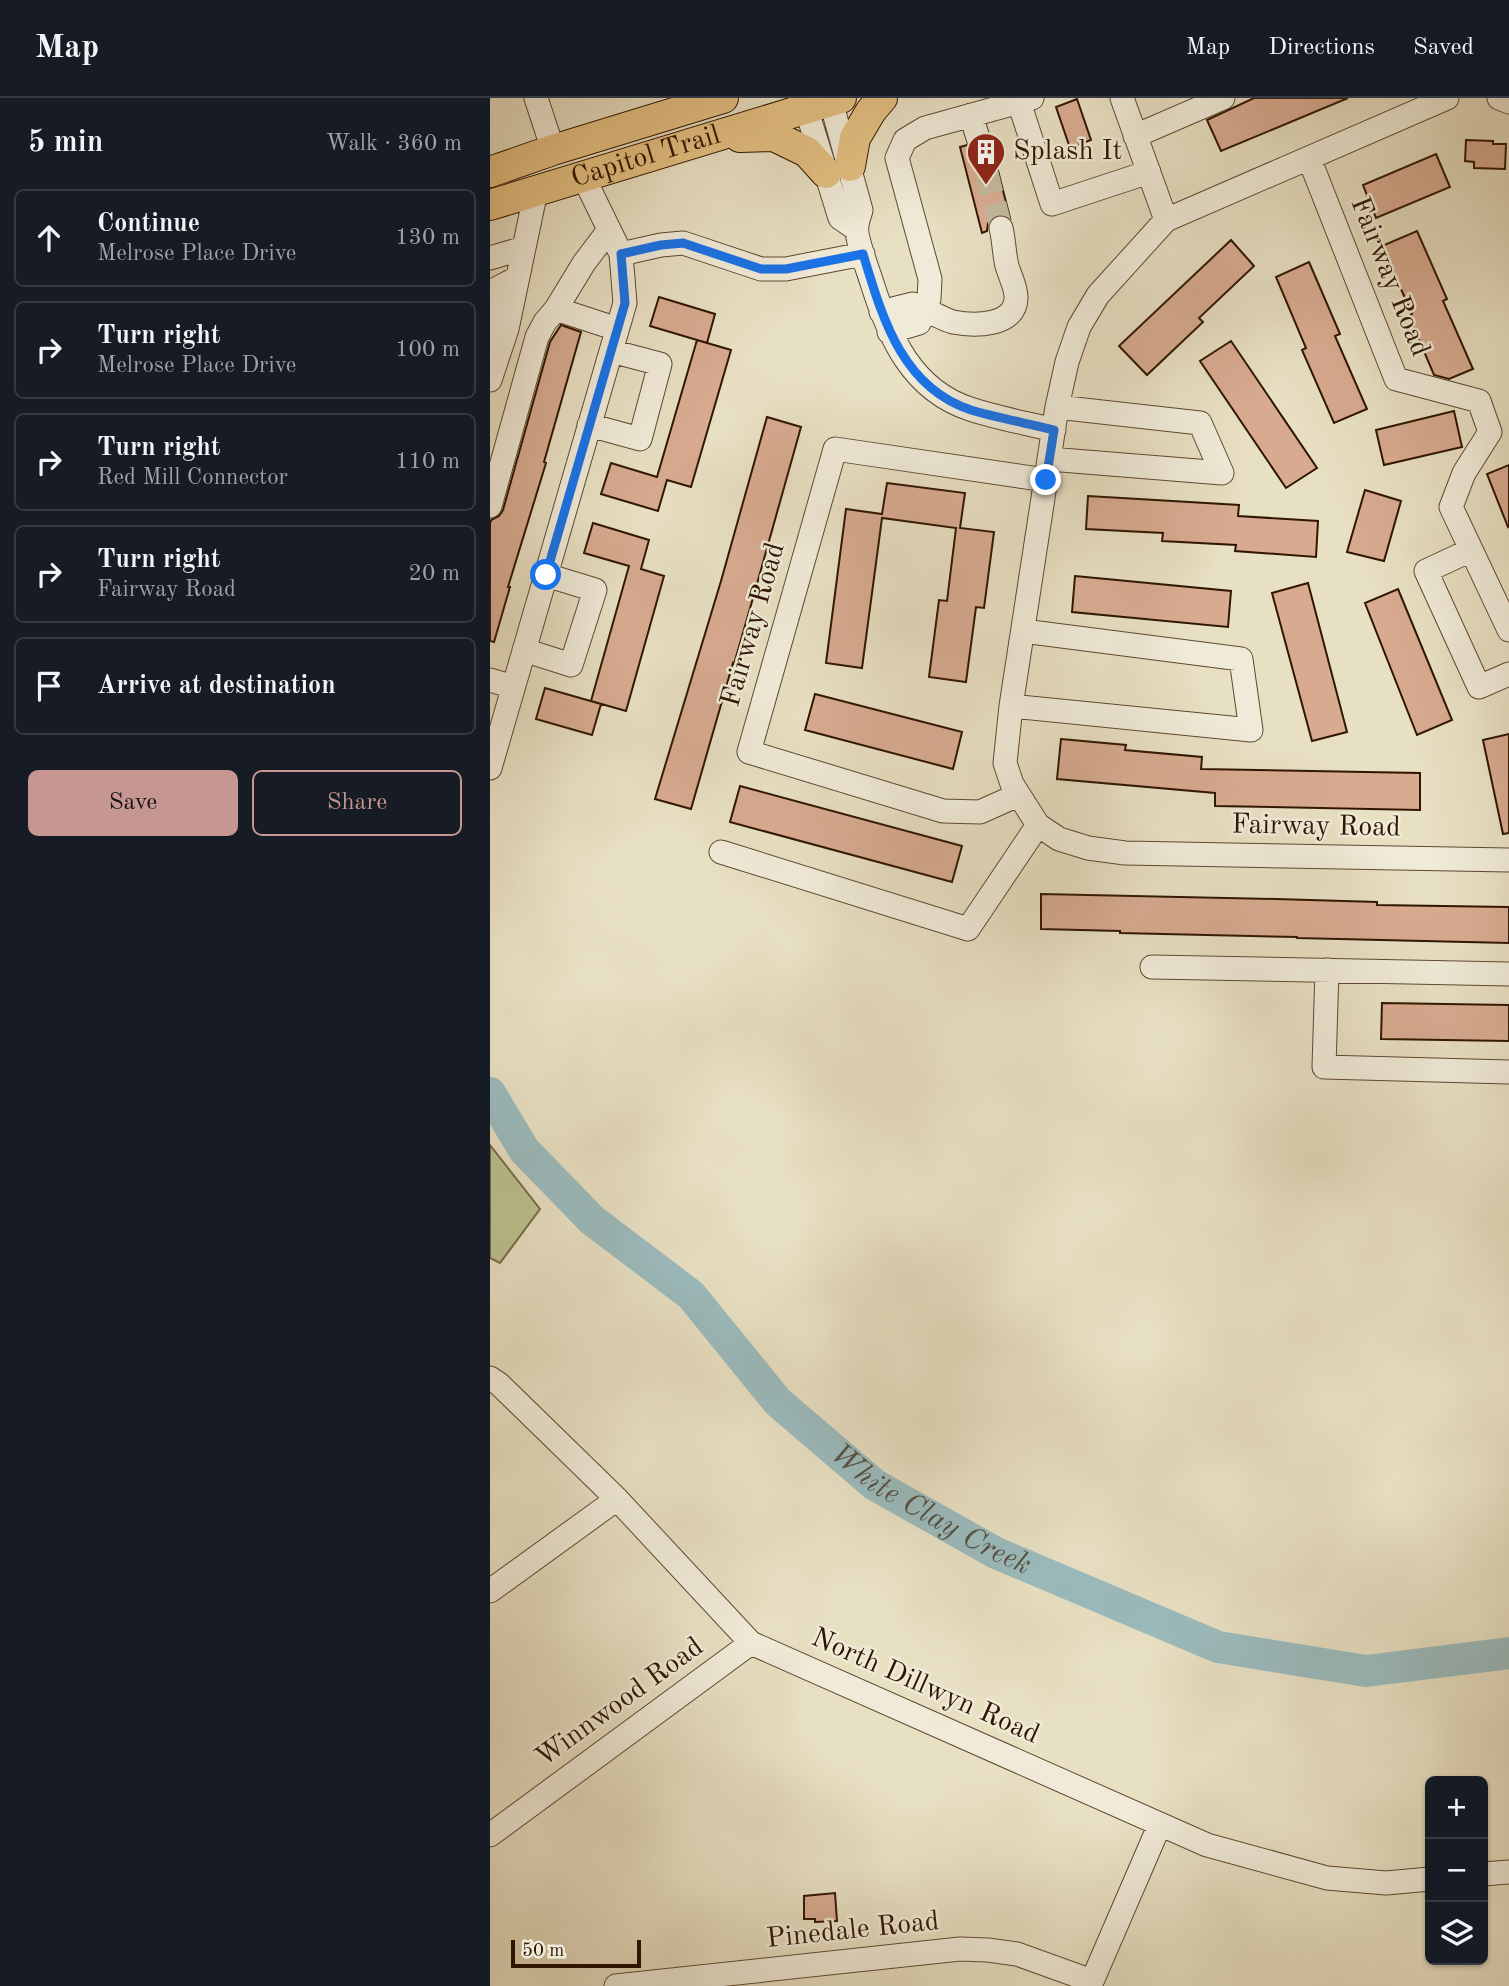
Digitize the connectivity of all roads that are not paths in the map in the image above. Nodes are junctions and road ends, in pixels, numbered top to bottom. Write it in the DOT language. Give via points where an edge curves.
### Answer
graph roads {
  1 [pos="536,98"];
  2 [pos="723,98"];
  3 [pos="882,98"];
  4 [pos="1122,98"];
  5 [pos="1223,98"];
  6 [pos="1447,98"];
  7 [pos="1499,98"];
  8 [pos="823,100"];
  9 [pos="1026,100"];
  10 [pos="1509,102"];
  11 [pos="971,115"];
  12 [pos="1135,135"];
  13 [pos="712,137"];
  14 [pos="978,138"];
  15 [pos="552,150"];
  16 [pos="1309,158"];
  17 [pos="838,170"];
  18 [pos="490,172"];
  19 [pos="1149,172"];
  20 [pos="583,176"];
  21 [pos="536,191"];
  22 [pos="490,205"];
  23 [pos="1166,220"];
  24 [pos="1001,228"];
  25 [pos="609,230"];
  26 [pos="524,248"];
  27 [pos="621,254"];
  28 [pos="863,254"];
  29 [pos="490,258"];
  30 [pos="517,278"];
  31 [pos="556,309"];
  32 [pos="925,309"];
  33 [pos="885,322"];
  34 [pos="614,340"];
  35 [pos="490,346"];
  36 [pos="490,380"];
  37 [pos="1057,407"];
  38 [pos="589,425"];
  39 [pos="1054,430"];
  40 [pos="1048,470"];
  41 [pos="490,506"];
  42 [pos="1471,550"];
  43 [pos="546,575"];
  44 [pos="1509,630"];
  45 [pos="1023,631"];
  46 [pos="524,650"];
  47 [pos="1509,674"];
  48 [pos="490,680"];
  49 [pos="513,687"];
  50 [pos="1012,706"];
  51 [pos="491,764"];
  52 [pos="1018,795"];
  53 [pos="1038,825"];
  54 [pos="721,852"];
  55 [pos="1509,860"];
  56 [pos="1152,967"];
  57 [pos="1327,970"];
  58 [pos="1509,974"];
  59 [pos="1509,1072"];
  60 [pos="490,1378"];
  61 [pos="617,1499"];
  62 [pos="490,1591"];
  63 [pos="751,1643"];
  64 [pos="1160,1824"];
  65 [pos="490,1835"];
  66 [pos="1509,1872"];
  67 [pos="1488,1874"];
  68 [pos="1425,1879"];
  69 [pos="1091,1983"];
  70 [pos="616,1986"];
  1 -- 15 [label="street"];
  2 -- 15 [label="main road, Capitol Trail"];
  3 -- 17 [label="main road"];
  4 -- 12 [label="street"];
  5 -- 12 [label="street"];
  6 -- 16 [label="street, Fairway Road"];
  7 -- 10 [label="street"];
  8 -- 13 [label="main road, Capitol Trail"];
  8 -- 17 [label="street"];
  9 -- 11 [label="street"];
  9 -- 19 [label="street" via="1052,204"];
  11 -- 14 [label="street"];
  11 -- 32 [label="street" via="925,128 905,139 897,158 930,279"];
  12 -- 19 [label="street"];
  13 -- 17 [label="main road" via="774,136"];
  13 -- 20 [label="main road, Capitol Trail"];
  15 -- 18 [label="main road, Capitol Trail"];
  16 -- 23 [label="street, Fairway Road"];
  16 -- 42 [label="street, Fairway Road" via="1396,379 1479,401 1490,432 1464,473 1451,508"];
  17 -- 28 [label="street" via="861,210 856,229"];
  19 -- 23 [label="street"];
  20 -- 21 [label="main road, Capitol Trail"];
  20 -- 25 [label="street"];
  21 -- 22 [label="main road, Capitol Trail"];
  21 -- 26 [label="street"];
  23 -- 37 [label="street, Fairway Road" via="1098,295 1079,327"];
  24 -- 32 [label="street" via="1016,298 1005,318 991,323 953,322"];
  25 -- 27 [label="street"];
  25 -- 31 [label="street"];
  26 -- 29 [label="street"];
  26 -- 30 [label="street"];
  27 -- 28 [label="street" via="683,243 761,269 786,269"];
  27 -- 34 [label="street" via="625,303"];
  28 -- 33 [label="street"];
  30 -- 35 [label="street" via="492,291 498,318"];
  30 -- 36 [label="street" via="508,329"];
  31 -- 34 [label="street"];
  31 -- 41 [label="street" via="537,337"];
  32 -- 33 [label="street" via="919,323"];
  33 -- 39 [label="street" via="920,378 941,396 969,409"];
  34 -- 38 [label="street"];
  34 -- 38 [label="street" via="660,364 640,439"];
  37 -- 39 [label="street, Fairway Road"];
  37 -- 40 [label="street" via="1200,423 1222,473"];
  38 -- 43 [label="street"];
  39 -- 40 [label="street, Fairway Road"];
  40 -- 45 [label="street, Fairway Road"];
  40 -- 52 [label="street, Fairway Road" via="835,449 749,752 943,811 980,812"];
  42 -- 44 [label="street, Fairway Road"];
  42 -- 47 [label="street" via="1426,571 1479,687"];
  43 -- 46 [label="street"];
  43 -- 46 [label="street" via="595,590 572,665"];
  45 -- 50 [label="street, Fairway Road"];
  45 -- 50 [label="street" via="1241,659 1251,730"];
  46 -- 49 [label="street"];
  48 -- 49 [label="street"];
  49 -- 51 [label="street"];
  50 -- 52 [label="street, Fairway Road" via="1005,763"];
  52 -- 53 [label="street, Fairway Road"];
  53 -- 54 [label="street" via="968,929"];
  53 -- 55 [label="street, Fairway Road" via="1059,839 1125,853"];
  56 -- 57 [label="street"];
  57 -- 58 [label="street"];
  57 -- 59 [label="street" via="1324,1067"];
  60 -- 61 [label="street, North Dillwyn Road"];
  61 -- 62 [label="street"];
  61 -- 63 [label="street, North Dillwyn Road"];
  63 -- 64 [label="street, North Dillwyn Road"];
  63 -- 65 [label="street, Winnwood Road"];
  64 -- 68 [label="street, North Dillwyn Road" via="1207,1845 1328,1878 1386,1883"];
  64 -- 69 [label="street"];
  66 -- 67 [label="street"];
  69 -- 70 [label="street, Pinedale Road" via="1017,1954 960,1949"];
}
